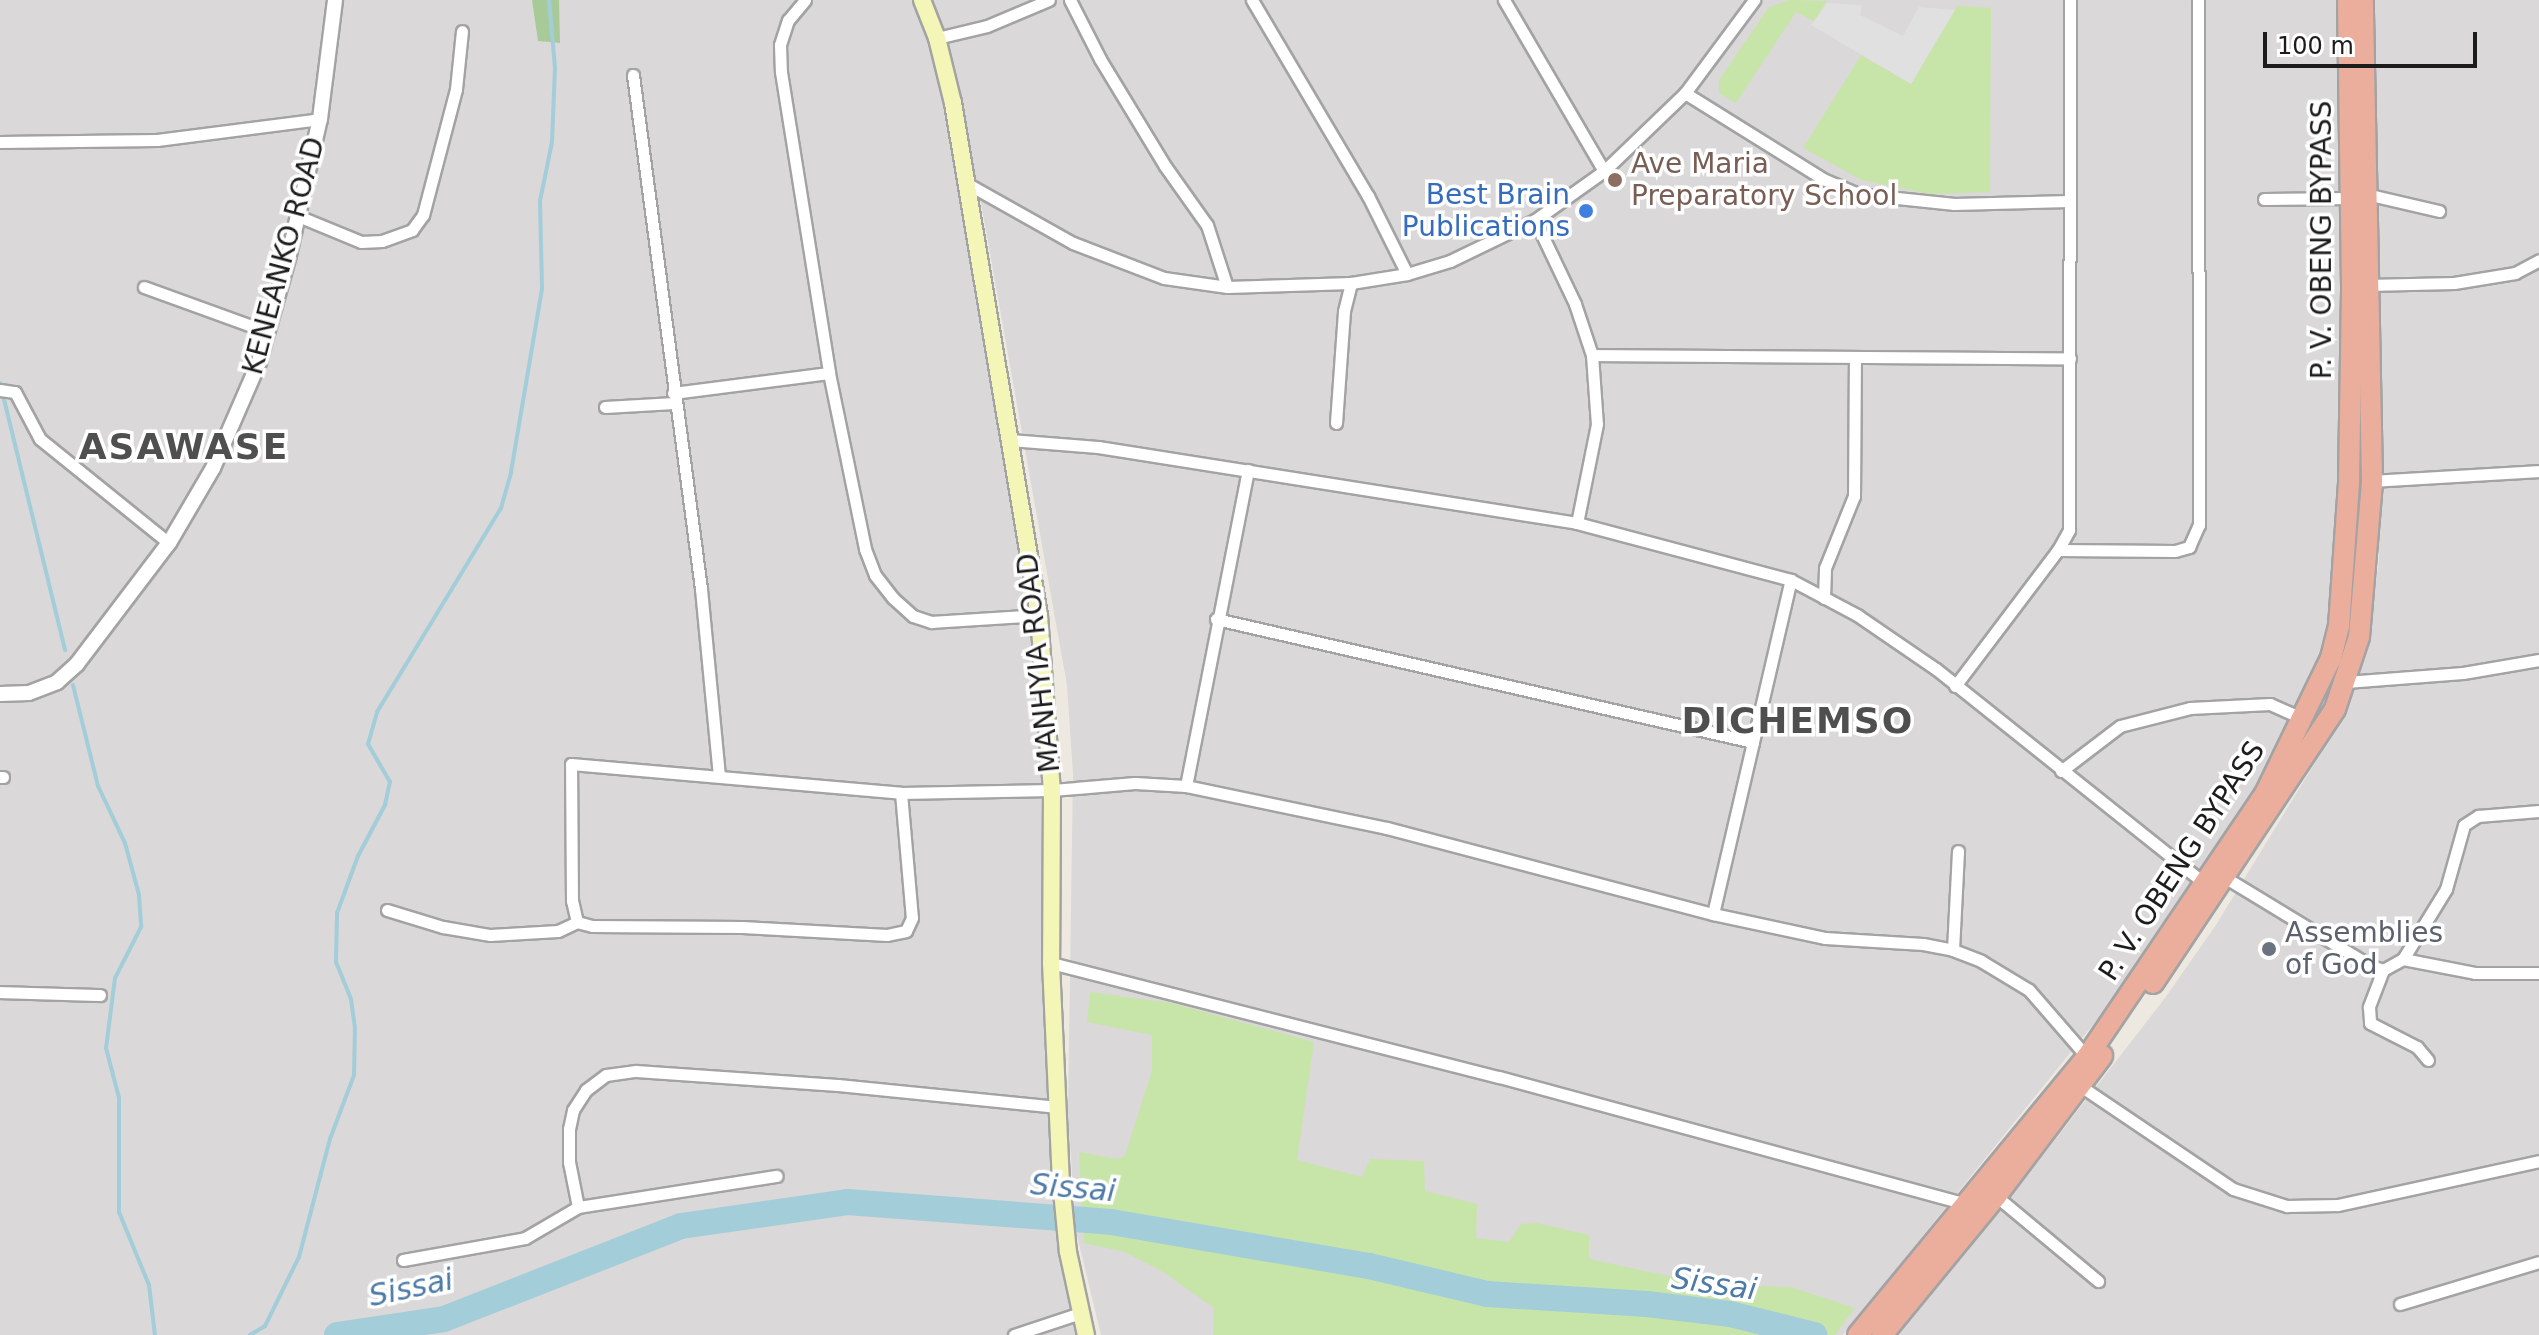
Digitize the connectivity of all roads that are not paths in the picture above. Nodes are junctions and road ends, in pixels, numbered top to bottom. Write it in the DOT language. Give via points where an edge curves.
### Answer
graph roads {
  1 [pos="335,0"];
  2 [pos="805,0"];
  3 [pos="922,0"];
  4 [pos="1049,0"];
  5 [pos="1070,0"];
  6 [pos="1252,0"];
  7 [pos="1504,0"];
  8 [pos="1754,0"];
  9 [pos="2070,0"];
  10 [pos="2198,0"];
  11 [pos="2348,0"];
  12 [pos="2363,0"];
  13 [pos="462,31"];
  14 [pos="937,38"];
  15 [pos="633,75"];
  16 [pos="1685,93"];
  17 [pos="320,119"];
  18 [pos="0,142"];
  19 [pos="1604,171"];
  20 [pos="965,183"];
  21 [pos="2358,196"];
  22 [pos="2264,199"];
  23 [pos="2069,201"];
  24 [pos="2439,211"];
  25 [pos="298,216"];
  26 [pos="1535,220"];
  27 [pos="2539,260"];
  28 [pos="1407,274"];
  29 [pos="1351,283"];
  30 [pos="2367,285"];
  31 [pos="144,287"];
  32 [pos="1227,287"];
  33 [pos="268,332"];
  34 [pos="1592,355"];
  35 [pos="1855,357"];
  36 [pos="2070,358"];
  37 [pos="829,373"];
  38 [pos="5,390"];
  39 [pos="673,398"];
  40 [pos="605,407"];
  41 [pos="1336,423"];
  42 [pos="1010,440"];
  43 [pos="1248,470"];
  44 [pos="2539,471"];
  45 [pos="2372,481"];
  46 [pos="1577,523"];
  47 [pos="169,543"];
  48 [pos="2058,550"];
  49 [pos="1791,580"];
  50 [pos="1824,598"];
  51 [pos="1039,615"];
  52 [pos="1216,619"];
  53 [pos="2539,660"];
  54 [pos="2346,682"];
  55 [pos="1955,686"];
  56 [pos="0,694"];
  57 [pos="2304,719"];
  58 [pos="1753,742"];
  59 [pos="2061,771"];
  60 [pos="719,775"];
  61 [pos="1186,786"];
  62 [pos="1052,790"];
  63 [pos="901,793"];
  64 [pos="2539,811"];
  65 [pos="1958,851"];
  66 [pos="2226,878"];
  67 [pos="2204,883"];
  68 [pos="387,910"];
  69 [pos="1713,914"];
  70 [pos="577,922"];
  71 [pos="1953,950"];
  72 [pos="2403,959"];
  73 [pos="1051,963"];
  74 [pos="2383,970"];
  75 [pos="2539,973"];
  76 [pos="0,992"];
  77 [pos="100,995"];
  78 [pos="2087,1057"];
  79 [pos="2428,1060"];
  80 [pos="2075,1082"];
  81 [pos="1058,1107"];
  82 [pos="2539,1161"];
  83 [pos="777,1176"];
  84 [pos="1996,1196"];
  85 [pos="1966,1204"];
  86 [pos="578,1207"];
  87 [pos="403,1260"];
  88 [pos="2539,1262"];
  89 [pos="2098,1281"];
  90 [pos="2400,1304"];
  91 [pos="1080,1313"];
  92 [pos="1859,1334"];
  93 [pos="1014,1335"];
  94 [pos="1086,1335"];
  95 [pos="1882,1335"];
  1 -- 17 [label="street, KENEANKO ROAD"];
  2 -- 37 [label="street" via="788,20 780,58"];
  3 -- 14 [label="main road, MANHYIA ROAD"];
  4 -- 14 [label="street" via="987,26"];
  5 -- 32 [label="street" via="1100,59 1207,225"];
  6 -- 28 [label="street" via="1368,196"];
  7 -- 19 [label="street"];
  8 -- 16 [label="street"];
  9 -- 23 [label="street"];
  10 -- 48 [label="street" via="2199,525 2189,547 2175,551"];
  11 -- 21 [label="highway, P. V. OBENG BYPASS"];
  12 -- 21 [label="highway, P. V. OBENG BYPASS"];
  13 -- 25 [label="street" via="456,89 423,215 412,230 361,242"];
  14 -- 20 [label="main road, MANHYIA ROAD"];
  15 -- 39 [label="street"];
  16 -- 19 [label="street"];
  16 -- 23 [label="street" via="1823,179 1859,194 1954,204"];
  17 -- 18 [label="street" via="157,140"];
  17 -- 25 [label="street, KENEANKO ROAD"];
  19 -- 26 [label="street"];
  20 -- 32 [label="street" via="1122,265 1164,278"];
  20 -- 42 [label="main road, MANHYIA ROAD"];
  21 -- 22 [label="street"];
  21 -- 24 [label="street"];
  21 -- 30 [label="highway, P. V. OBENG BYPASS"];
  21 -- 57 [label="highway, P. V. OBENG BYPASS" via="2339,626"];
  23 -- 36 [label="street"];
  25 -- 33 [label="street, KENEANKO ROAD"];
  26 -- 28 [label="street" via="1450,261"];
  26 -- 34 [label="street" via="1575,304"];
  27 -- 30 [label="street" via="2515,273 2454,283"];
  28 -- 29 [label="street"];
  29 -- 32 [label="street"];
  29 -- 41 [label="street"];
  30 -- 45 [label="highway, P. V. OBENG BYPASS"];
  31 -- 33 [label="street"];
  33 -- 47 [label="street, KENEANKO ROAD" via="213,468"];
  34 -- 35 [label="street"];
  34 -- 46 [label="street" via="1597,424"];
  35 -- 36 [label="street"];
  35 -- 50 [label="street" via="1854,496 1825,568"];
  36 -- 48 [label="street" via="2069,530"];
  37 -- 39 [label="street"];
  37 -- 51 [label="street" via="865,549 875,575 893,598 913,616 932,622"];
  38 -- 47 [label="street" via="40,439"];
  39 -- 40 [label="street"];
  39 -- 60 [label="street" via="701,589"];
  42 -- 43 [label="street" via="1098,447"];
  42 -- 51 [label="main road, MANHYIA ROAD"];
  43 -- 46 [label="street"];
  43 -- 52 [label="street"];
  44 -- 45 [label="street"];
  45 -- 54 [label="highway, P. V. OBENG BYPASS" via="2359,637"];
  46 -- 49 [label="street"];
  47 -- 56 [label="street, KENEANKO ROAD" via="77,664 57,682 29,693"];
  48 -- 55 [label="street"];
  49 -- 50 [label="street"];
  49 -- 58 [label="street"];
  50 -- 55 [label="street" via="1857,615"];
  51 -- 62 [label="main road, MANHYIA ROAD"];
  52 -- 58 [label="street"];
  52 -- 61 [label="street"];
  53 -- 54 [label="street" via="2463,673"];
  54 -- 66 [label="highway, P. V. OBENG BYPASS" via="2335,709"];
  55 -- 59 [label="street"];
  57 -- 59 [label="street" via="2270,704 2175,711 2120,726"];
  57 -- 67 [label="highway, P. V. OBENG BYPASS" via="2265,794"];
  58 -- 69 [label="street"];
  59 -- 67 [label="street"];
  60 -- 63 [label="street"];
  60 -- 70 [label="street" via="571,764 572,901"];
  61 -- 62 [label="street" via="1135,783"];
  61 -- 69 [label="street" via="1387,828"];
  62 -- 63 [label="street"];
  62 -- 73 [label="main road, MANHYIA ROAD"];
  63 -- 70 [label="street" via="912,918 906,931 887,935"];
  64 -- 72 [label="street" via="2478,816 2464,825 2446,889"];
  65 -- 71 [label="street"];
  66 -- 74 [label="street"];
  66 -- 80 [label="highway, P. V. OBENG BYPASS"];
  67 -- 78 [label="highway, P. V. OBENG BYPASS"];
  68 -- 70 [label="street" via="490,935 558,931"];
  69 -- 71 [label="street" via="1825,938"];
  71 -- 78 [label="street" via="2029,990"];
  72 -- 74 [label="street"];
  72 -- 75 [label="street" via="2475,973"];
  73 -- 81 [label="main road, MANHYIA ROAD"];
  73 -- 85 [label="street"];
  74 -- 79 [label="street" via="2367,1015 2370,1023 2417,1047"];
  76 -- 77 [label="street"];
  78 -- 80 [label="highway, P. V. OBENG BYPASS"];
  80 -- 82 [label="street" via="2233,1189 2287,1206 2338,1205"];
  80 -- 84 [label="highway, P. V. OBENG BYPASS"];
  80 -- 85 [label="highway, P. V. OBENG BYPASS"];
  81 -- 86 [label="street" via="794,1082 636,1071 606,1075 586,1090 573,1110 569,1162"];
  81 -- 91 [label="main road, MANHYIA ROAD" via="1068,1252"];
  83 -- 86 [label="street"];
  84 -- 89 [label="street"];
  84 -- 95 [label="highway, P. V. OBENG BYPASS"];
  85 -- 92 [label="highway, P. V. OBENG BYPASS"];
  86 -- 87 [label="street" via="525,1238"];
  88 -- 90 [label="street"];
  91 -- 93 [label="street"];
  91 -- 94 [label="main road, MANHYIA ROAD"];
}
